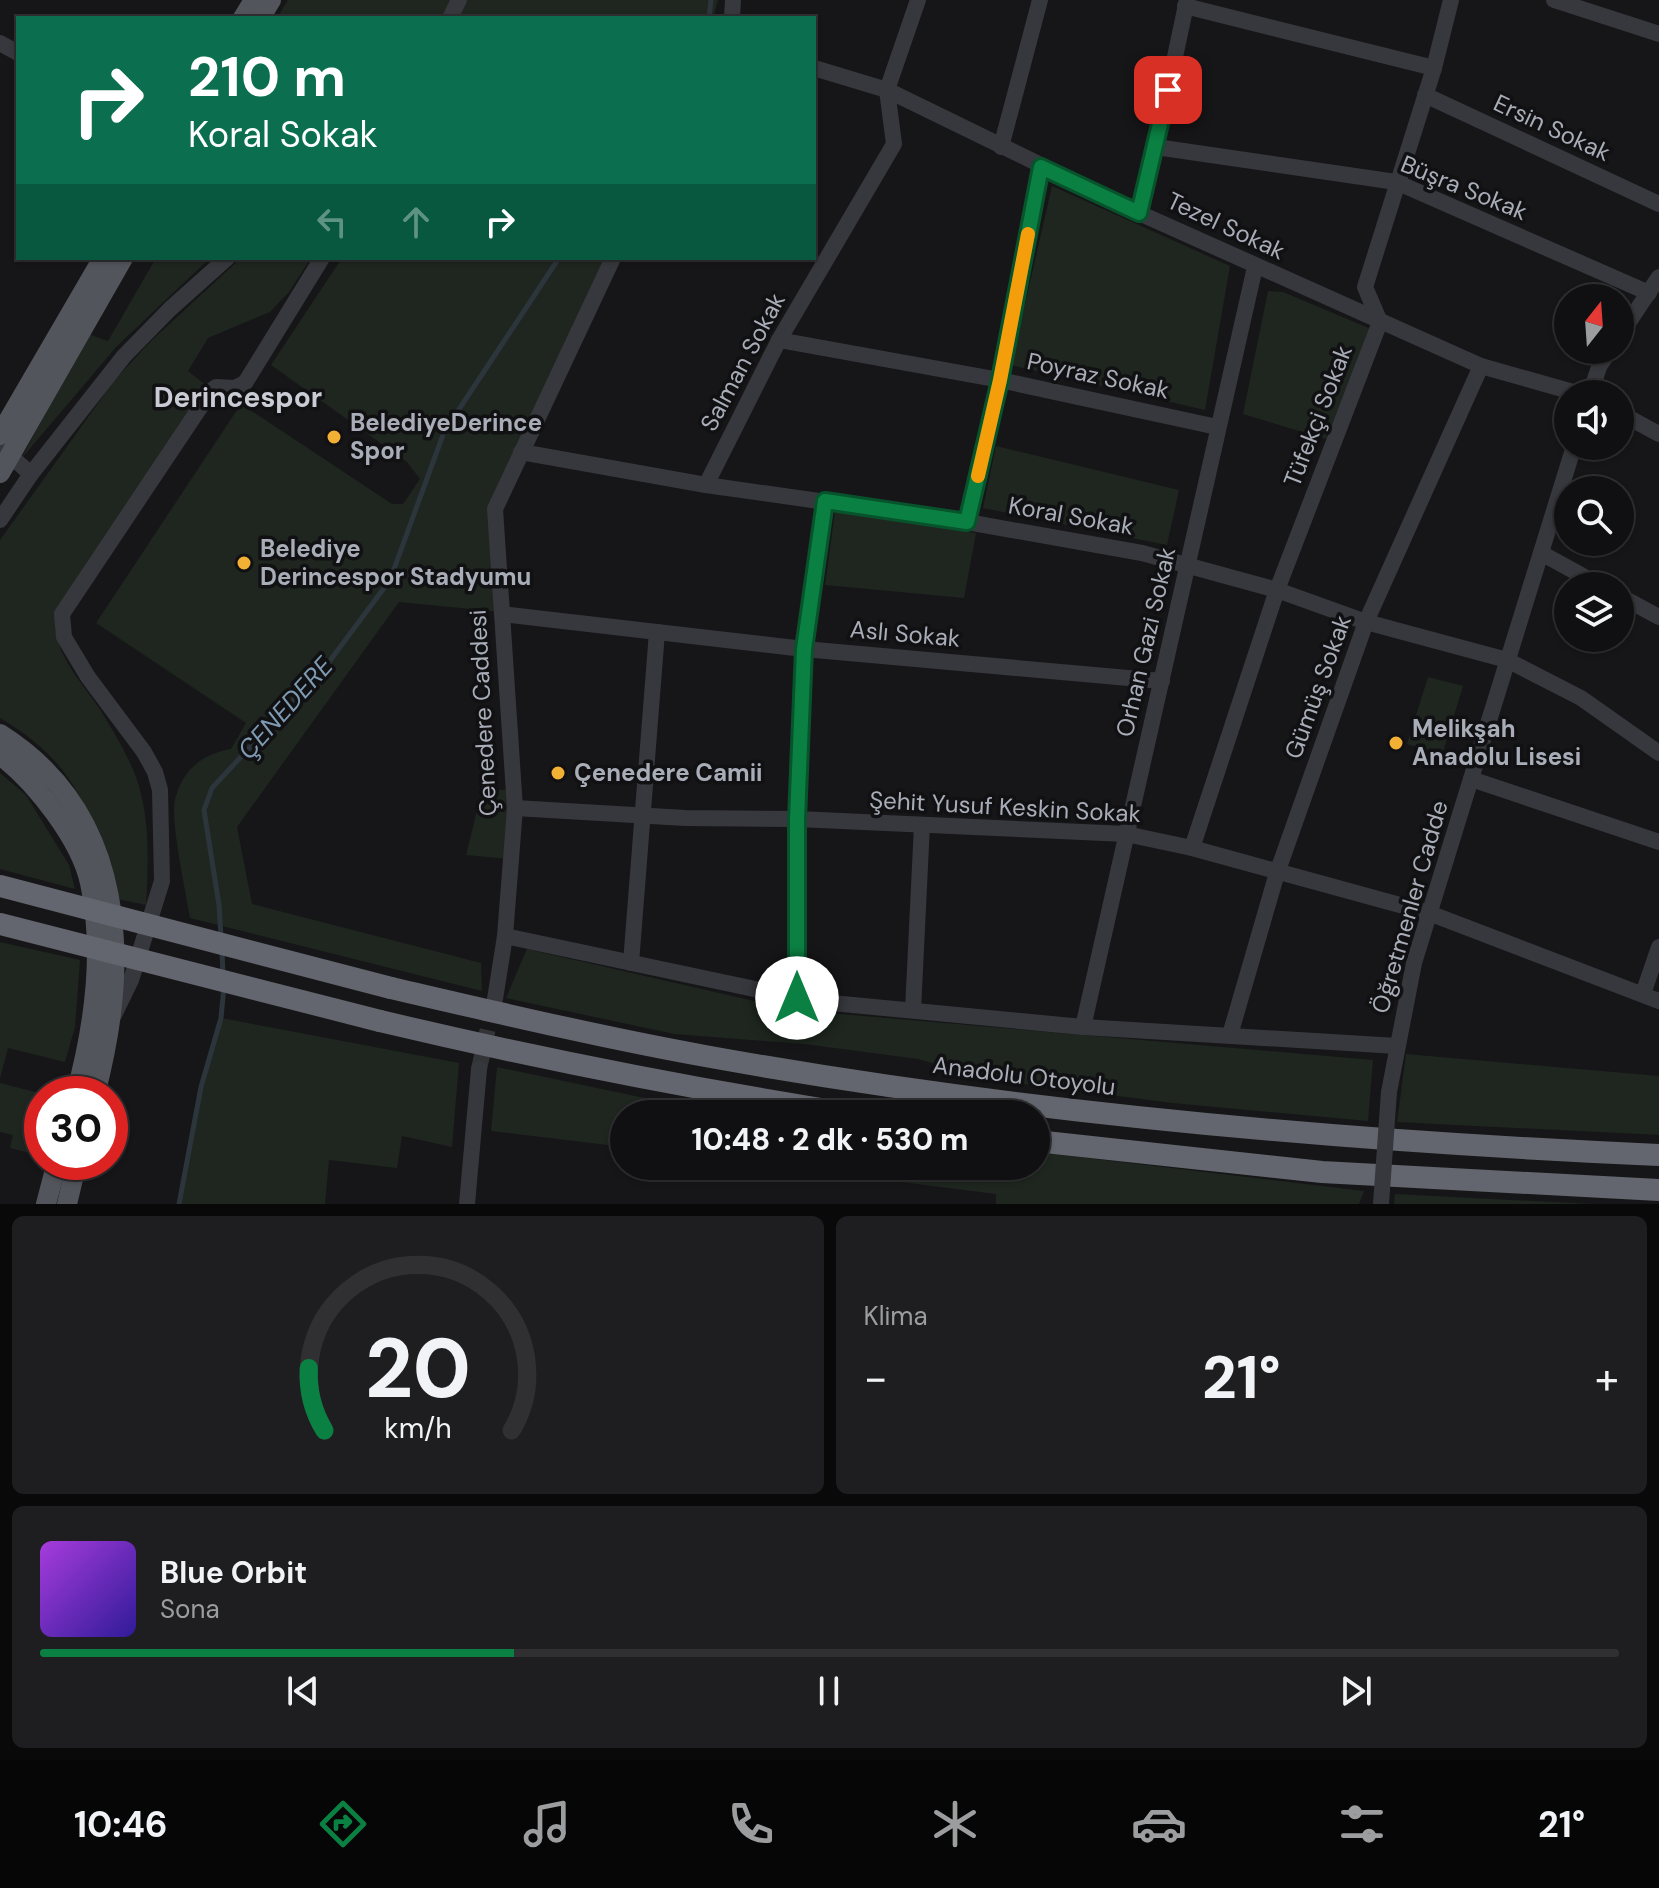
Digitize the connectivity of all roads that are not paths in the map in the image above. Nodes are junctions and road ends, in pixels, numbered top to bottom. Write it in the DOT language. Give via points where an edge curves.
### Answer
graph roads {
  1 [pos="918,0"];
  2 [pos="1040,0"];
  3 [pos="1451,0"];
  4 [pos="1554,0"];
  5 [pos="1186,3"];
  6 [pos="1659,34"];
  7 [pos="1434,68"];
  8 [pos="816,69"];
  9 [pos="887,90"];
  10 [pos="1425,95"];
  11 [pos="1001,147"];
  12 [pos="1156,147"];
  13 [pos="1041,167"];
  14 [pos="1396,182"];
  15 [pos="1659,204"];
  16 [pos="1139,213"];
  17 [pos="102,260"];
  18 [pos="122,260"];
  19 [pos="225,260"];
  20 [pos="321,260"];
  21 [pos="612,260"];
  22 [pos="1255,267"];
  23 [pos="1656,282"];
  24 [pos="1634,314"];
  25 [pos="1380,322"];
  26 [pos="779,340"];
  27 [pos="1481,366"];
  28 [pos="1000,380"];
  29 [pos="1554,387"];
  30 [pos="1634,421"];
  31 [pos="1217,427"];
  32 [pos="1659,434"];
  33 [pos="0,435"];
  34 [pos="521,452"];
  35 [pos="4,459"];
  36 [pos="1570,460"];
  37 [pos="31,474"];
  38 [pos="706,485"];
  39 [pos="825,501"];
  40 [pos="0,520"];
  41 [pos="967,522"];
  42 [pos="1541,553"];
  43 [pos="1189,566"];
  44 [pos="1576,572"];
  45 [pos="1277,590"];
  46 [pos="1634,604"];
  47 [pos="502,614"];
  48 [pos="1659,617"];
  49 [pos="1366,622"];
  50 [pos="657,632"];
  51 [pos="804,649"];
  52 [pos="1507,660"];
  53 [pos="1162,681"];
  54 [pos="0,734"];
  55 [pos="1659,753"];
  56 [pos="0,755"];
  57 [pos="1471,779"];
  58 [pos="515,808"];
  59 [pos="643,815"];
  60 [pos="797,819"];
  61 [pos="922,825"];
  62 [pos="1126,834"];
  63 [pos="1659,842"];
  64 [pos="1192,848"];
  65 [pos="1277,873"];
  66 [pos="0,886"];
  67 [pos="1429,913"];
  68 [pos="0,924"];
  69 [pos="505,936"];
  70 [pos="1659,947"];
  71 [pos="631,963"];
  72 [pos="1643,994"];
  73 [pos="797,998"];
  74 [pos="495,999"];
  75 [pos="1659,1001"];
  76 [pos="913,1010"];
  77 [pos="102,1023"];
  78 [pos="1083,1027"];
  79 [pos="1230,1035"];
  80 [pos="1397,1046"];
  81 [pos="479,1069"];
  82 [pos="83,1076"];
  83 [pos="100,1076"];
  84 [pos="767,1100"];
  85 [pos="1050,1143"];
  86 [pos="1659,1155"];
  87 [pos="52,1180"];
  88 [pos="73,1180"];
  89 [pos="1659,1190"];
  90 [pos="46,1204"];
  91 [pos="67,1204"];
  92 [pos="467,1204"];
  93 [pos="1381,1204"];
  1 -- 9 [label="street"];
  2 -- 11 [label="street"];
  3 -- 7 [label="street"];
  4 -- 6 [label="street"];
  5 -- 7 [label="street"];
  5 -- 12 [label="street"];
  7 -- 10 [label="street"];
  8 -- 9 [label="street, Tezel Sokak"];
  9 -- 11 [label="street, Tezel Sokak"];
  9 -- 26 [label="street, Salman Sokak" via="894,144"];
  10 -- 14 [label="street"];
  10 -- 15 [label="street, Ersin Sokak"];
  11 -- 13 [label="street, Tezel Sokak"];
  12 -- 14 [label="street, Büşra Sokak"];
  12 -- 16 [label="street"];
  13 -- 16 [label="street, Tezel Sokak"];
  13 -- 28 [label="street"];
  14 -- 23 [label="street, Büşra Sokak"];
  14 -- 25 [label="street" via="1365,287"];
  16 -- 22 [label="street, Tezel Sokak"];
  17 -- 33 [label="main road"];
  18 -- 35 [label="main road"];
  19 -- 37 [label="street" via="124,356"];
  20 -- 77 [label="street" via="245,383 211,391 62,614 64,637 144,752 160,790 162,881 131,980"];
  21 -- 34 [label="street, Çenedere Caddesi"];
  22 -- 25 [label="street, Tezel Sokak"];
  22 -- 31 [label="street, Orhan Gazi Sokak"];
  23 -- 24 [label="street"];
  25 -- 27 [label="street, Tezel Sokak"];
  25 -- 45 [label="street, Tüfekçi Sokak"];
  26 -- 28 [label="street, Poyraz Sokak"];
  26 -- 38 [label="street, Salman Sokak"];
  27 -- 29 [label="street, Tezel Sokak"];
  27 -- 49 [label="street, Gümüş Sokak"];
  28 -- 31 [label="street, Poyraz Sokak"];
  28 -- 41 [label="street"];
  30 -- 32 [label="street"];
  31 -- 43 [label="street, Orhan Gazi Sokak"];
  34 -- 38 [label="street, Koral Sokak"];
  34 -- 47 [label="street, Çenedere Caddesi" via="495,509"];
  35 -- 37 [label="street"];
  36 -- 42 [label="street, Öğretmenler Cadde"];
  37 -- 40 [label="street"];
  38 -- 39 [label="street, Koral Sokak"];
  39 -- 41 [label="street, Koral Sokak"];
  39 -- 51 [label="street"];
  41 -- 43 [label="street, Koral Sokak"];
  42 -- 44 [label="street"];
  42 -- 52 [label="street, Öğretmenler Cadde"];
  43 -- 45 [label="street, Koral Sokak"];
  43 -- 53 [label="street, Orhan Gazi Sokak"];
  45 -- 49 [label="street, Koral Sokak"];
  45 -- 64 [label="street, Tüfekçi Sokak"];
  46 -- 48 [label="street"];
  47 -- 50 [label="street, Aslı Sokak"];
  47 -- 58 [label="street, Çenedere Caddesi"];
  49 -- 52 [label="street, Koral Sokak"];
  49 -- 65 [label="street, Gümüş Sokak"];
  50 -- 51 [label="street, Aslı Sokak"];
  50 -- 59 [label="street"];
  51 -- 53 [label="street, Aslı Sokak"];
  51 -- 60 [label="street"];
  52 -- 55 [label="street, Koral Sokak" via="1581,698"];
  52 -- 57 [label="street, Öğretmenler Cadde"];
  53 -- 62 [label="street, Orhan Gazi Sokak"];
  54 -- 77 [label="main road" via="46,771 100,859 113,929"];
  56 -- 77 [label="main road" via="49,804 90,880"];
  57 -- 63 [label="street"];
  57 -- 67 [label="street, Öğretmenler Cadde"];
  58 -- 59 [label="street, Şehit Yusuf Keskin Sokak"];
  58 -- 69 [label="street, Çenedere Caddesi"];
  59 -- 60 [label="street, Şehit Yusuf Keskin Sokak"];
  59 -- 71 [label="street"];
  60 -- 61 [label="street, Şehit Yusuf Keskin Sokak"];
  60 -- 73 [label="street"];
  61 -- 62 [label="street, Şehit Yusuf Keskin Sokak"];
  61 -- 76 [label="street"];
  62 -- 64 [label="street, Şehit Yusuf Keskin Sokak"];
  62 -- 78 [label="street, Orhan Gazi Sokak"];
  64 -- 65 [label="street, Şehit Yusuf Keskin Sokak"];
  65 -- 67 [label="street, Şehit Yusuf Keskin Sokak"];
  65 -- 79 [label="street, Gümüş Sokak"];
  66 -- 86 [label="highway, Anadolu Otoyolu, bridge" via="391,988 705,1056 954,1094 1324,1135"];
  67 -- 72 [label="street, Şehit Yusuf Keskin Sokak"];
  67 -- 80 [label="street, Öğretmenler Cadde"];
  68 -- 84 [label="highway, bridge" via="525,1055"];
  69 -- 71 [label="street"];
  69 -- 74 [label="street, Çenedere Caddesi"];
  70 -- 72 [label="street"];
  71 -- 73 [label="street"];
  72 -- 75 [label="street, Şehit Yusuf Keskin Sokak"];
  73 -- 76 [label="street"];
  76 -- 78 [label="street"];
  77 -- 82 [label="main road"];
  77 -- 83 [label="main road" via="107,1048"];
  78 -- 79 [label="street"];
  79 -- 80 [label="street"];
  80 -- 93 [label="street, Öğretmenler Cadde, bridge"];
  81 -- 92 [label="street"];
  85 -- 89 [label="highway" via="1322,1172"];
  87 -- 90 [label="main road"];
  88 -- 91 [label="main road"];
}
